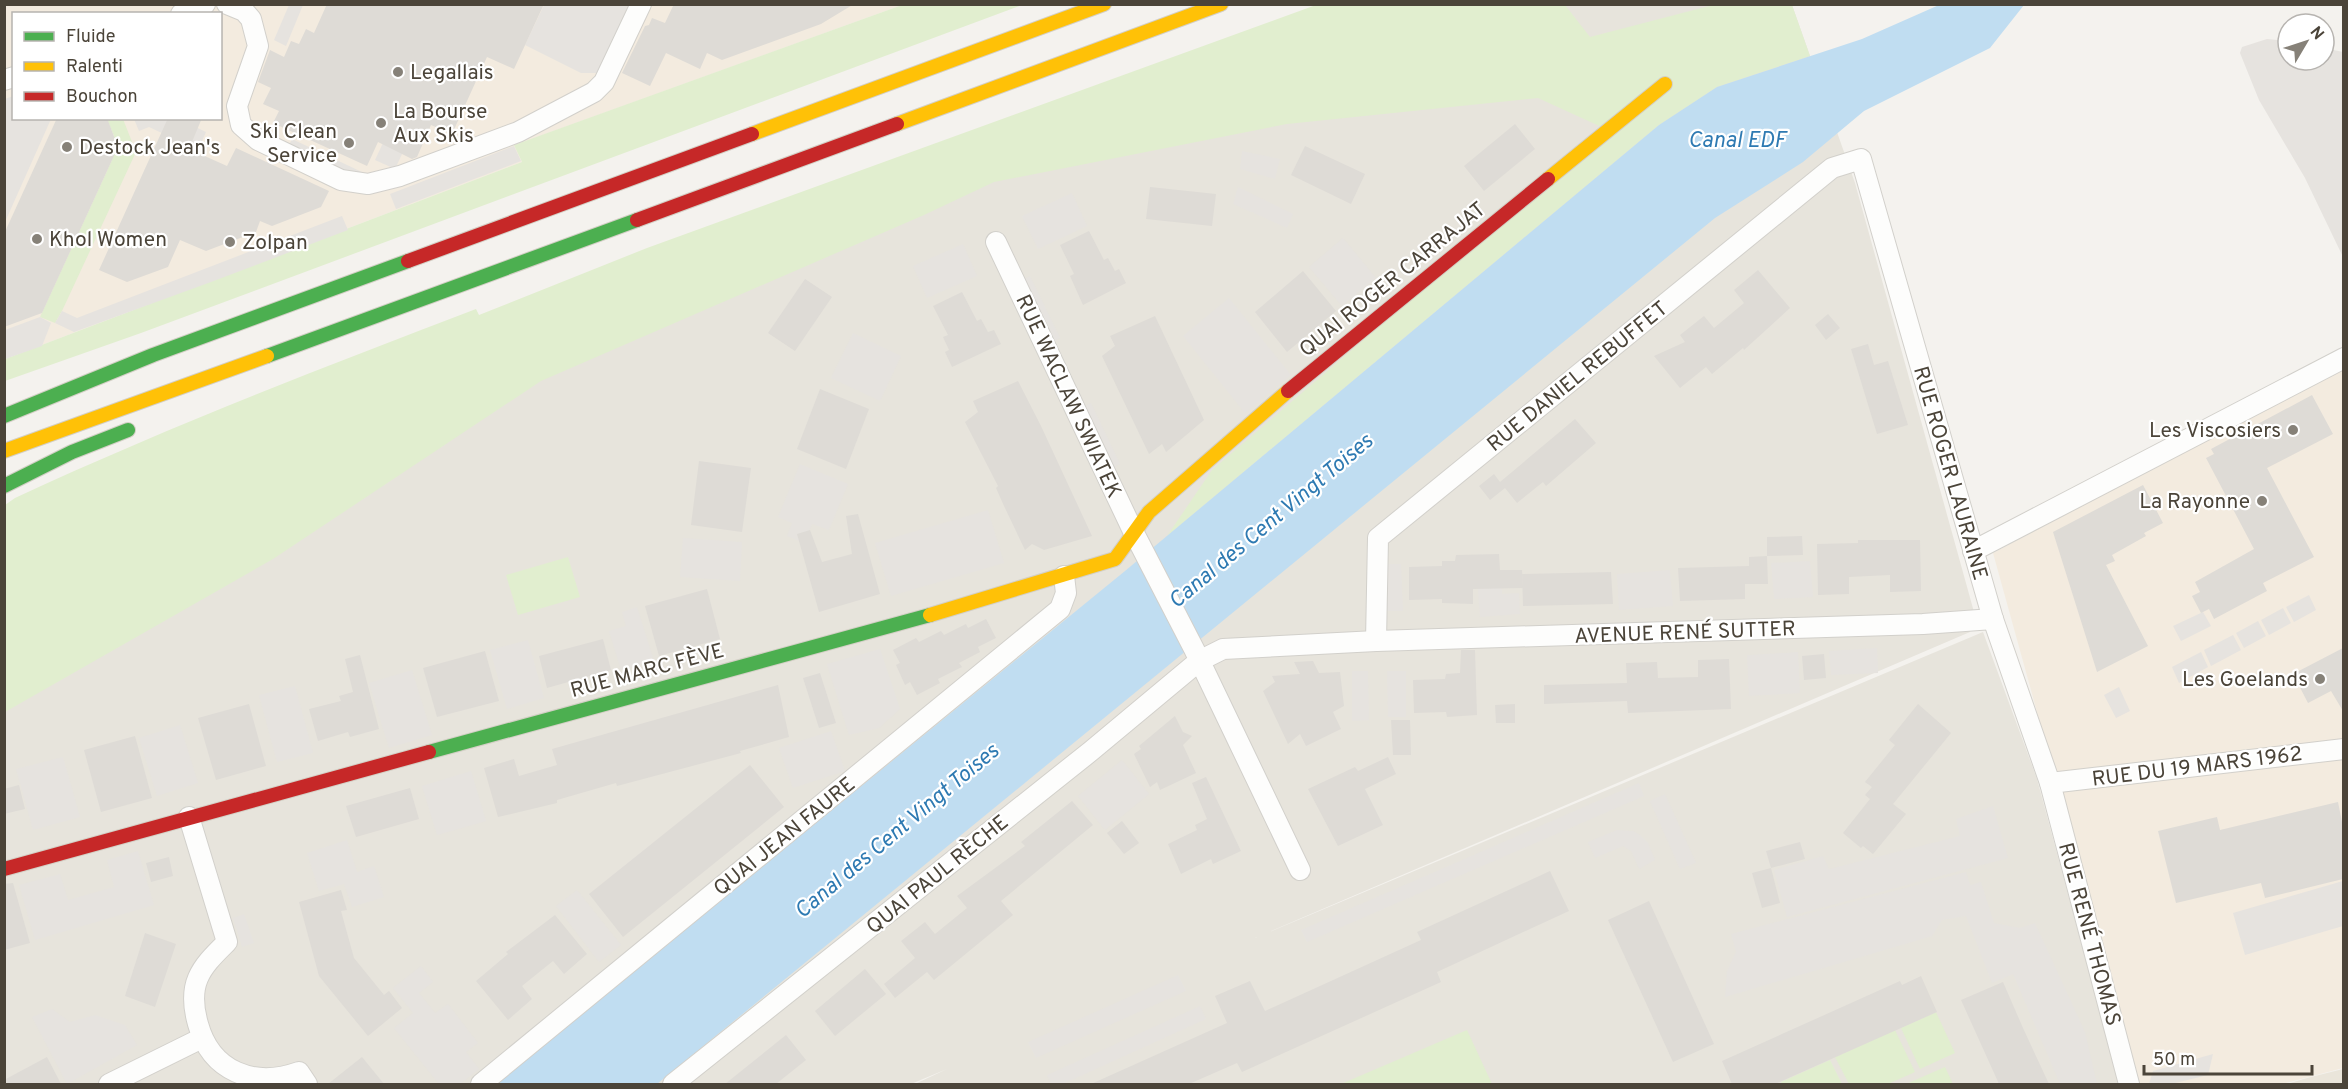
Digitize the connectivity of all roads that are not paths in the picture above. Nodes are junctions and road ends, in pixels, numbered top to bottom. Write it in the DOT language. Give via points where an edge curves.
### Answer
graph roads {
  1 [pos="205,4"];
  2 [pos="226,4"];
  3 [pos="641,4"];
  4 [pos="1104,4"];
  5 [pos="1221,4"];
  6 [pos="1092,7"];
  7 [pos="186,12"];
  8 [pos="1665,84"];
  9 [pos="1861,159"];
  10 [pos="996,242"];
  11 [pos="359,323"];
  12 [pos="330,349"];
  13 [pos="153,355"];
  14 [pos="2343,358"];
  15 [pos="77,371"];
  16 [pos="4,416"];
  17 [pos="141,424"];
  18 [pos="4,451"];
  19 [pos="4,486"];
  20 [pos="1133,531"];
  21 [pos="1973,551"];
  22 [pos="1114,559"];
  23 [pos="1064,576"];
  24 [pos="1993,619"];
  25 [pos="1376,641"];
  26 [pos="1197,655"];
  27 [pos="2343,749"];
  28 [pos="2050,783"];
  29 [pos="189,818"];
  30 [pos="4,869"];
  31 [pos="1300,870"];
  32 [pos="202,1038"];
  33 [pos="109,1084"];
  34 [pos="307,1084"];
  35 [pos="481,1084"];
  36 [pos="673,1084"];
  37 [pos="2129,1084"];
  1 -- 7 [label="street"];
  2 -- 3 [label="street" via="251,19 258,46 237,106 241,125 258,140 341,180 368,184 491,144 594,92 604,82"];
  4 -- 6 [label="main road"];
  5 -- 11 [label="main road"];
  6 -- 13 [label="main road"];
  8 -- 20 [label="main road, QUAI ROGER CARRAJAT" via="1275,401 1149,512"];
  9 -- 21 [label="street, RUE ROGER LAURAINE"];
  9 -- 25 [label="street, RUE DANIEL REBUFFET" via="1832,168 1378,538"];
  10 -- 20 [label="street, RUE WACLAW SWIATEK"];
  11 -- 12 [label="main road"];
  11 -- 18 [label="main road"];
  13 -- 15 [label="main road" via="107,360"];
  13 -- 16 [label="main road"];
  14 -- 21 [label="street"];
  17 -- 19 [label="main road"];
  20 -- 22 [label="main road, QUAI ROGER CARRAJAT"];
  20 -- 26 [label="street, RUE WACLAW SWIATEK"];
  21 -- 24 [label="street, RUE ROGER LAURAINE"];
  22 -- 23 [label="main road, RUE MARC FÈVE"];
  23 -- 29 [label="main road, RUE MARC FÈVE"];
  23 -- 35 [label="street, QUAI JEAN FAURE" via="1066,593 1060,609"];
  24 -- 25 [label="street, AVENUE RENÉ SUTTER"];
  24 -- 28 [label="street, RUE ROGER LAURAINE"];
  25 -- 26 [label="street, AVENUE RENÉ SUTTER"];
  26 -- 31 [label="street, RUE WACLAW SWIATEK"];
  26 -- 36 [label="street, QUAI PAUL RÈCHE" via="1082,759"];
  27 -- 28 [label="street, RUE DU 19 MARS 1962"];
  28 -- 37 [label="street, RUE RENÉ THOMAS"];
  29 -- 30 [label="main road, RUE MARC FÈVE"];
  29 -- 32 [label="street" via="227,942 198,979 195,1013"];
  32 -- 33 [label="street"];
  32 -- 34 [label="street" via="217,1059 243,1077 272,1079 299,1072"];
}
